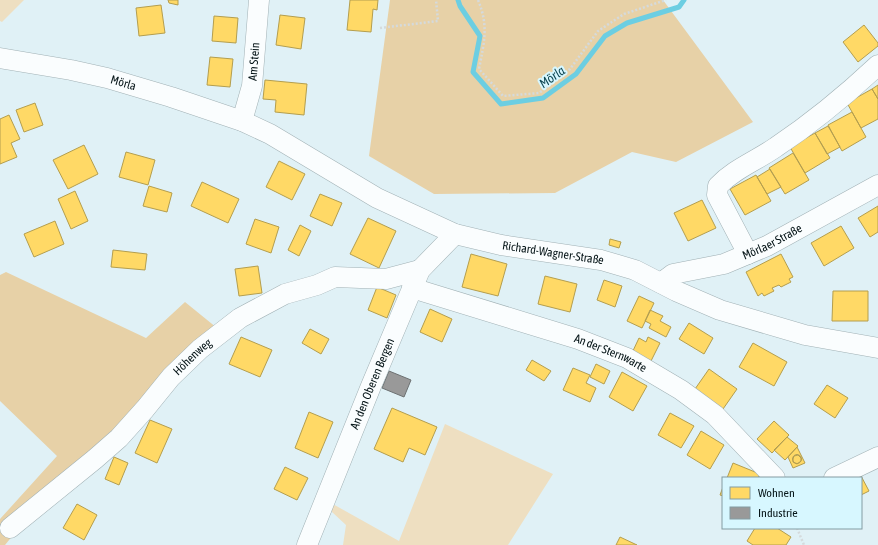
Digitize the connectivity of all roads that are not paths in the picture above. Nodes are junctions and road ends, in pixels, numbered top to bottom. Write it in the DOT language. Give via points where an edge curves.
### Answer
graph roads {
  1 [pos="259,0"];
  2 [pos="0,58"];
  3 [pos="878,65"];
  4 [pos="242,121"];
  5 [pos="878,186"];
  6 [pos="454,234"];
  7 [pos="748,254"];
  8 [pos="420,270"];
  9 [pos="661,283"];
  10 [pos="412,288"];
  11 [pos="878,348"];
  12 [pos="878,457"];
  13 [pos="774,477"];
  14 [pos="836,477"];
  15 [pos="10,528"];
  16 [pos="308,545"];
  1 -- 4 [label="street, Am Stein" via="252,86"];
  2 -- 4 [label="street, Mörla" via="107,78 164,94"];
  3 -- 7 [label="street" via="826,110 775,148 726,177 718,186 718,195"];
  4 -- 6 [label="street, Richard-Wagner-Straße" via="270,134 377,198"];
  5 -- 7 [label="street, Mörlaer Straße"];
  6 -- 8 [label="street, An den Oberen Bergen"];
  6 -- 9 [label="street, Richard-Wagner-Straße" via="501,245 601,260 635,270"];
  7 -- 9 [label="street, Mörlaer Straße" via="724,264 673,274"];
  8 -- 10 [label="street, An den Oberen Bergen"];
  8 -- 15 [label="street, Höhenweg" via="386,279 335,277 285,294 240,318 200,349 171,377 113,443"];
  9 -- 11 [label="street, Richard-Wagner-Straße" via="720,310 805,335"];
  10 -- 13 [label="street, An der Sternwarte" via="578,339 627,358 681,390 715,416"];
  10 -- 16 [label="street, An den Oberen Bergen"];
  12 -- 14 [label="street"];
}
